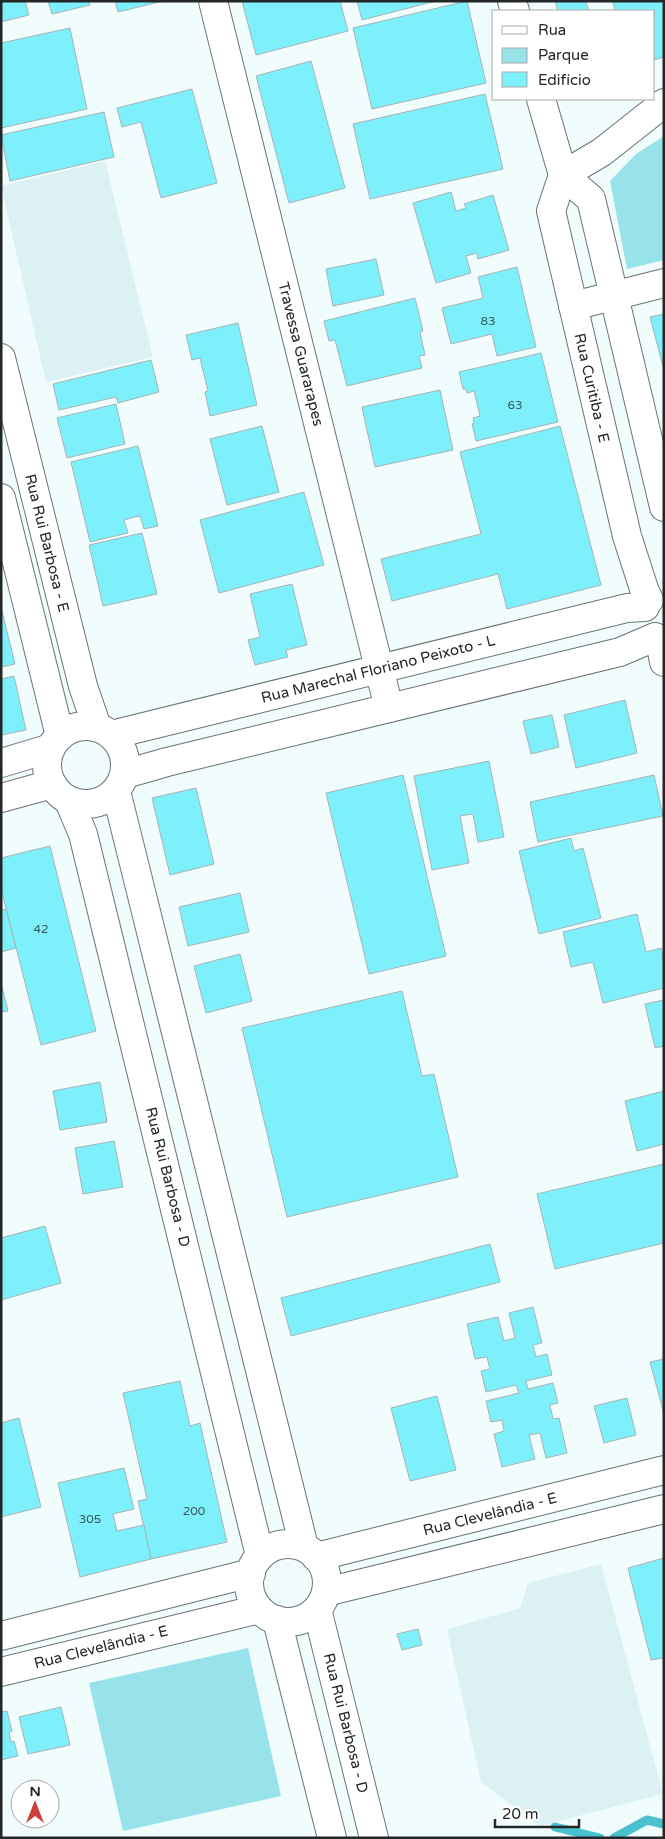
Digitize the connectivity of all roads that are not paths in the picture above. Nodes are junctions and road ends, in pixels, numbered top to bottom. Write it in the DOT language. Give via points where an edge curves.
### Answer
graph roads {
  1 [pos="213,1"];
  2 [pos="540,100"];
  3 [pos="664,103"];
  4 [pos="563,175"];
  5 [pos="664,283"];
  6 [pos="615,294"];
  7 [pos="573,306"];
  8 [pos="1,358"];
  9 [pos="1,498"];
  10 [pos="664,507"];
  11 [pos="653,599"];
  12 [pos="660,645"];
  13 [pos="380,668"];
  14 [pos="234,705"];
  15 [pos="389,708"];
  16 [pos="104,731"];
  17 [pos="55,742"];
  18 [pos="242,744"];
  19 [pos="1,763"];
  20 [pos="120,783"];
  21 [pos="60,792"];
  22 [pos="1,798"];
  23 [pos="664,1470"];
  24 [pos="540,1501"];
  25 [pos="664,1509"];
  26 [pos="550,1536"];
  27 [pos="310,1552"];
  28 [pos="256,1565"];
  29 [pos="322,1600"];
  30 [pos="268,1614"];
  31 [pos="1,1636"];
  32 [pos="1,1672"];
  33 [pos="332,1838"];
  34 [pos="374,1838"];
  1 -- 13 [label="street, Travessa Guararapes"];
  2 -- 4 [label="street"];
  3 -- 4 [label="street" via="602,152"];
  4 -- 6 [label="street" via="591,199"];
  4 -- 7 [label="street, Rua Curitiba - E" via="551,211"];
  5 -- 6 [label="street"];
  6 -- 7 [label="street"];
  6 -- 10 [label="street"];
  7 -- 11 [label="street, Rua Curitiba - E" via="628,536 644,589"];
  8 -- 16 [label="street, Rua Rui Barbosa - E" via="83,686"];
  9 -- 17 [label="street"];
  11 -- 12 [label="street, Rua Curitiba - E" via="644,622"];
  11 -- 13 [label="street, Rua Marechal Floriano Peixoto - L"];
  12 -- 15 [label="street"];
  13 -- 14 [label="street, Rua Marechal Floriano Peixoto - L"];
  13 -- 15 [label="street, Travessa Guararapes"];
  14 -- 16 [label="street, Rua Marechal Floriano Peixoto - L"];
  14 -- 18 [label="street"];
  15 -- 18 [label="street"];
  16 -- 17 [label="street" via="84,726 71,729"];
  16 -- 20 [label="street" via="123,752"];
  17 -- 19 [label="street"];
  17 -- 21 [label="street" via="47,760 47,772"];
  18 -- 20 [label="street"];
  20 -- 21 [label="street" via="106,799 94,804 81,804"];
  20 -- 27 [label="street"];
  21 -- 22 [label="street"];
  21 -- 28 [label="street, Rua Rui Barbosa - D" via="83,834"];
  23 -- 24 [label="street, Rua Clevelândia - E"];
  24 -- 26 [label="street"];
  24 -- 27 [label="street, Rua Clevelândia - E"];
  25 -- 26 [label="street"];
  26 -- 29 [label="street"];
  27 -- 28 [label="street" via="278,1546"];
  27 -- 29 [label="street" via="326,1573"];
  28 -- 30 [label="street" via="250,1592"];
  28 -- 31 [label="street"];
  29 -- 30 [label="street" via="297,1621"];
  29 -- 34 [label="street, Rua Rui Barbosa - D"];
  30 -- 32 [label="street, Rua Clevelândia - E"];
  30 -- 33 [label="street"];
}
